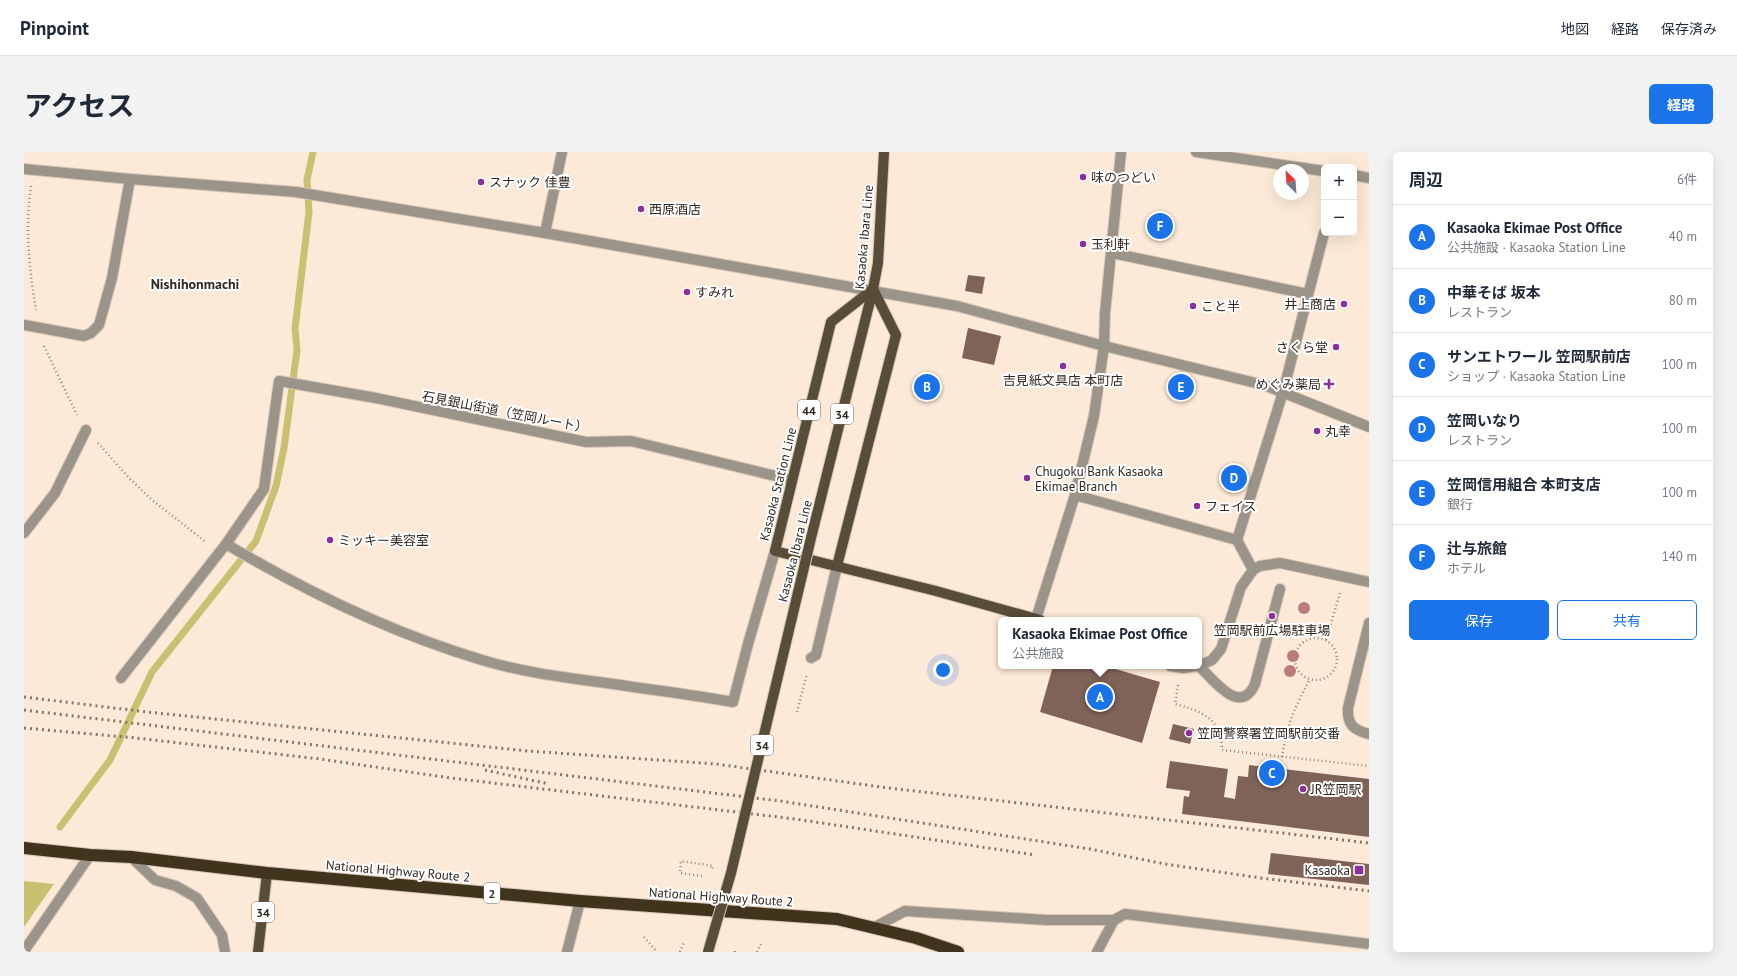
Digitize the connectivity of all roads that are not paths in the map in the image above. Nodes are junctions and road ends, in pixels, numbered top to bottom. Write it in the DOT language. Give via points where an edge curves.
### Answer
graph roads {
  1 [pos="562,152"];
  2 [pos="884,152"];
  3 [pos="1121,152"];
  4 [pos="1196,152"];
  5 [pos="29,169"];
  6 [pos="1321,171"];
  7 [pos="1357,176"];
  8 [pos="1369,178"];
  9 [pos="130,179"];
  10 [pos="545,233"];
  11 [pos="1323,236"];
  12 [pos="1112,253"];
  13 [pos="874,289"];
  14 [pos="1308,294"];
  15 [pos="24,325"];
  16 [pos="1104,346"];
  17 [pos="1283,392"];
  18 [pos="1369,427"];
  19 [pos="86,430"];
  20 [pos="792,480"];
  21 [pos="1075,495"];
  22 [pos="24,533"];
  23 [pos="1237,540"];
  24 [pos="225,546"];
  25 [pos="775,551"];
  26 [pos="836,566"];
  27 [pos="1253,570"];
  28 [pos="1369,582"];
  29 [pos="1280,589"];
  30 [pos="1030,617"];
  31 [pos="1039,617"];
  32 [pos="1369,623"];
  33 [pos="811,658"];
  34 [pos="1202,664"];
  35 [pos="1201,669"];
  36 [pos="121,678"];
  37 [pos="1369,734"];
  38 [pos="24,848"];
  39 [pos="90,855"];
  40 [pos="131,857"];
  41 [pos="267,873"];
  42 [pos="580,901"];
  43 [pos="1114,920"];
  44 [pos="873,928"];
  45 [pos="1369,944"];
  46 [pos="1354,947"];
  47 [pos="24,951"];
  48 [pos="225,952"];
  49 [pos="258,952"];
  50 [pos="567,952"];
  51 [pos="708,952"];
  52 [pos="958,952"];
  53 [pos="1097,952"];
  1 -- 10 [label="street"];
  2 -- 13 [label="main road, Kasaoka Ibara Line / 34" via="878,263"];
  3 -- 12 [label="street"];
  4 -- 6 [label="street"];
  5 -- 9 [label="street"];
  7 -- 8 [label="street"];
  9 -- 10 [label="street" via="296,192"];
  9 -- 15 [label="street" via="112,278 99,325 84,336"];
  10 -- 13 [label="street"];
  11 -- 14 [label="street"];
  12 -- 14 [label="street"];
  12 -- 16 [label="street" via="1104,313"];
  13 -- 16 [label="street" via="957,306"];
  13 -- 20 [label="main road, Kasaoka Station Line / 44" via="831,322"];
  13 -- 26 [label="main road" via="896,335"];
  13 -- 51 [label="main road, Kasaoka Ibara Line / 34, bridge" via="732,866"];
  14 -- 17 [label="street"];
  16 -- 17 [label="street" via="1264,385"];
  16 -- 21 [label="street" via="1094,416"];
  17 -- 18 [label="street"];
  17 -- 23 [label="street"];
  19 -- 22 [label="street" via="56,493"];
  20 -- 24 [label="street, 石見銀山街道（笠岡ルート）" via="631,441 586,442 376,398 279,381 264,489"];
  20 -- 25 [label="main road, Kasaoka Station Line / 44"];
  21 -- 23 [label="street"];
  21 -- 31 [label="street"];
  23 -- 27 [label="street"];
  24 -- 25 [label="street" via="353,611 483,660 545,675 733,702"];
  24 -- 36 [label="street"];
  25 -- 26 [label="main road, Kasaoka Station Line"];
  26 -- 30 [label="main road, Kasaoka Station Line"];
  26 -- 33 [label="street" via="816,655"];
  27 -- 28 [label="street" via="1260,566 1280,563"];
  27 -- 34 [label="street" via="1241,587 1221,649 1212,660"];
  29 -- 35 [label="street" via="1252,690 1239,698 1230,696"];
  32 -- 37 [label="street" via="1347,718 1360,732"];
  38 -- 39 [label="highway, National Highway Route 2 / 2"];
  39 -- 40 [label="highway, National Highway Route 2 / 2"];
  39 -- 47 [label="street"];
  40 -- 41 [label="highway, National Highway Route 2 / 2"];
  40 -- 48 [label="street" via="155,880 176,886 197,898 222,936"];
  41 -- 42 [label="highway, National Highway Route 2 / 2"];
  41 -- 49 [label="main road, 34"];
  42 -- 44 [label="highway, National Highway Route 2 / 2" via="837,919"];
  42 -- 50 [label="street"];
  43 -- 44 [label="street" via="1046,920 906,911"];
  43 -- 46 [label="street" via="1125,914"];
  43 -- 53 [label="street"];
  44 -- 52 [label="highway, National Highway Route 2 / 2" via="916,938"];
  45 -- 46 [label="street"];
}
